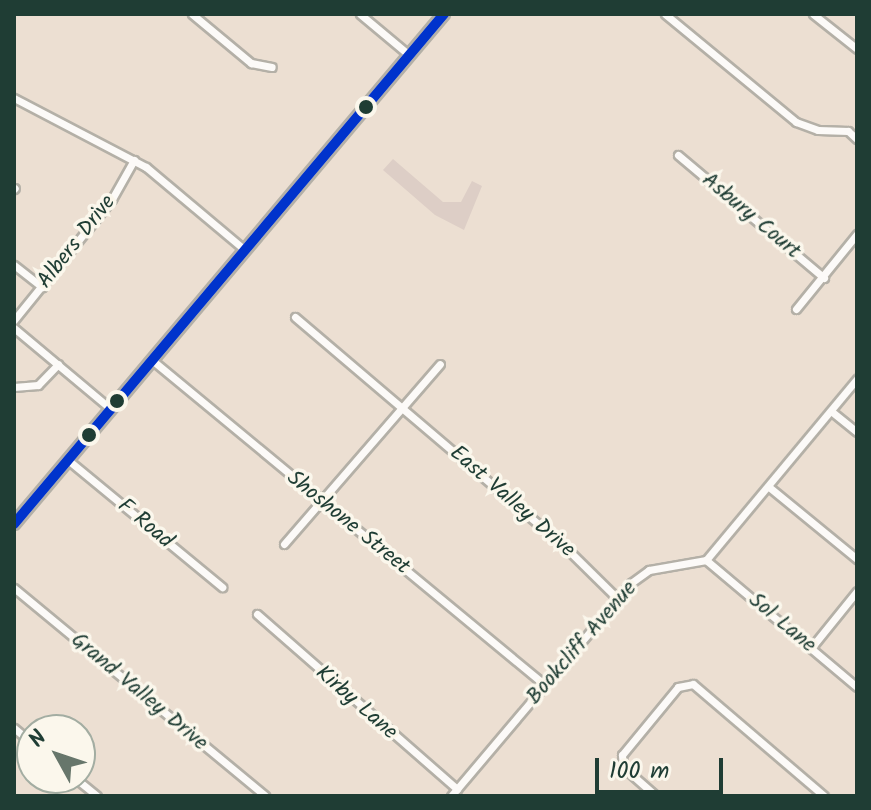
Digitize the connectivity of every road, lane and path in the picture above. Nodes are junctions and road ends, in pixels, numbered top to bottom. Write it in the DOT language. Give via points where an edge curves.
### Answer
graph roads {
  1 [pos="192,14"];
  2 [pos="360,14"];
  3 [pos="444,14"];
  4 [pos="665,14"];
  5 [pos="813,14"];
  6 [pos="857,49"];
  7 [pos="409,55"];
  8 [pos="272,67"];
  9 [pos="14,98"];
  10 [pos="857,139"];
  11 [pos="678,155"];
  12 [pos="134,160"];
  13 [pos="857,234"];
  14 [pos="245,250"];
  15 [pos="14,265"];
  16 [pos="824,278"];
  17 [pos="42,287"];
  18 [pos="796,309"];
  19 [pos="295,317"];
  20 [pos="14,320"];
  21 [pos="14,328"];
  22 [pos="152,360"];
  23 [pos="58,364"];
  24 [pos="440,364"];
  25 [pos="857,379"];
  26 [pos="14,387"];
  27 [pos="403,408"];
  28 [pos="111,409"];
  29 [pos="831,411"];
  30 [pos="857,432"];
  31 [pos="68,460"];
  32 [pos="769,487"];
  33 [pos="321,499"];
  34 [pos="14,524"];
  35 [pos="284,544"];
  36 [pos="857,559"];
  37 [pos="706,560"];
  38 [pos="222,587"];
  39 [pos="14,588"];
  40 [pos="857,591"];
  41 [pos="618,599"];
  42 [pos="257,614"];
  43 [pos="811,648"];
  44 [pos="545,685"];
  45 [pos="857,687"];
  46 [pos="454,792"];
  47 [pos="265,796"];
  48 [pos="656,796"];
  49 [pos="824,796"];
  1 -- 8 [label="street" via="251,63"];
  2 -- 7 [label="street"];
  3 -- 7 [label="main road"];
  4 -- 10 [label="street" via="796,122 818,130 848,131"];
  5 -- 6 [label="street"];
  7 -- 14 [label="main road"];
  9 -- 12 [label="street"];
  11 -- 16 [label="street, Asbury Court"];
  12 -- 14 [label="street"];
  12 -- 17 [label="street, Albers Drive" via="112,199"];
  13 -- 16 [label="street"];
  14 -- 22 [label="main road"];
  15 -- 17 [label="street"];
  16 -- 18 [label="street"];
  17 -- 20 [label="street, Albers Drive"];
  19 -- 27 [label="street, East Valley Drive"];
  21 -- 23 [label="street"];
  22 -- 28 [label="main road"];
  22 -- 33 [label="street, Shoshone Street"];
  23 -- 26 [label="street" via="38,385"];
  23 -- 28 [label="street"];
  24 -- 27 [label="street"];
  25 -- 29 [label="street"];
  27 -- 33 [label="street"];
  27 -- 41 [label="street, East Valley Drive"];
  28 -- 31 [label="main road"];
  29 -- 30 [label="street"];
  29 -- 32 [label="street"];
  31 -- 34 [label="main road"];
  31 -- 38 [label="street, F Road"];
  32 -- 36 [label="street"];
  32 -- 37 [label="street"];
  33 -- 35 [label="street"];
  33 -- 44 [label="street, Shoshone Street"];
  37 -- 41 [label="street, Bookcliff Avenue" via="649,570"];
  37 -- 43 [label="street, Sol Lane"];
  39 -- 47 [label="street, Grand Valley Drive"];
  40 -- 43 [label="street"];
  41 -- 44 [label="street, Bookcliff Avenue"];
  42 -- 46 [label="street, Kirby Lane"];
  43 -- 45 [label="street, Sol Lane"];
  44 -- 46 [label="street, Bookcliff Avenue"];
  48 -- 49 [label="street" via="623,767 622,755 678,687 693,684"];
}
